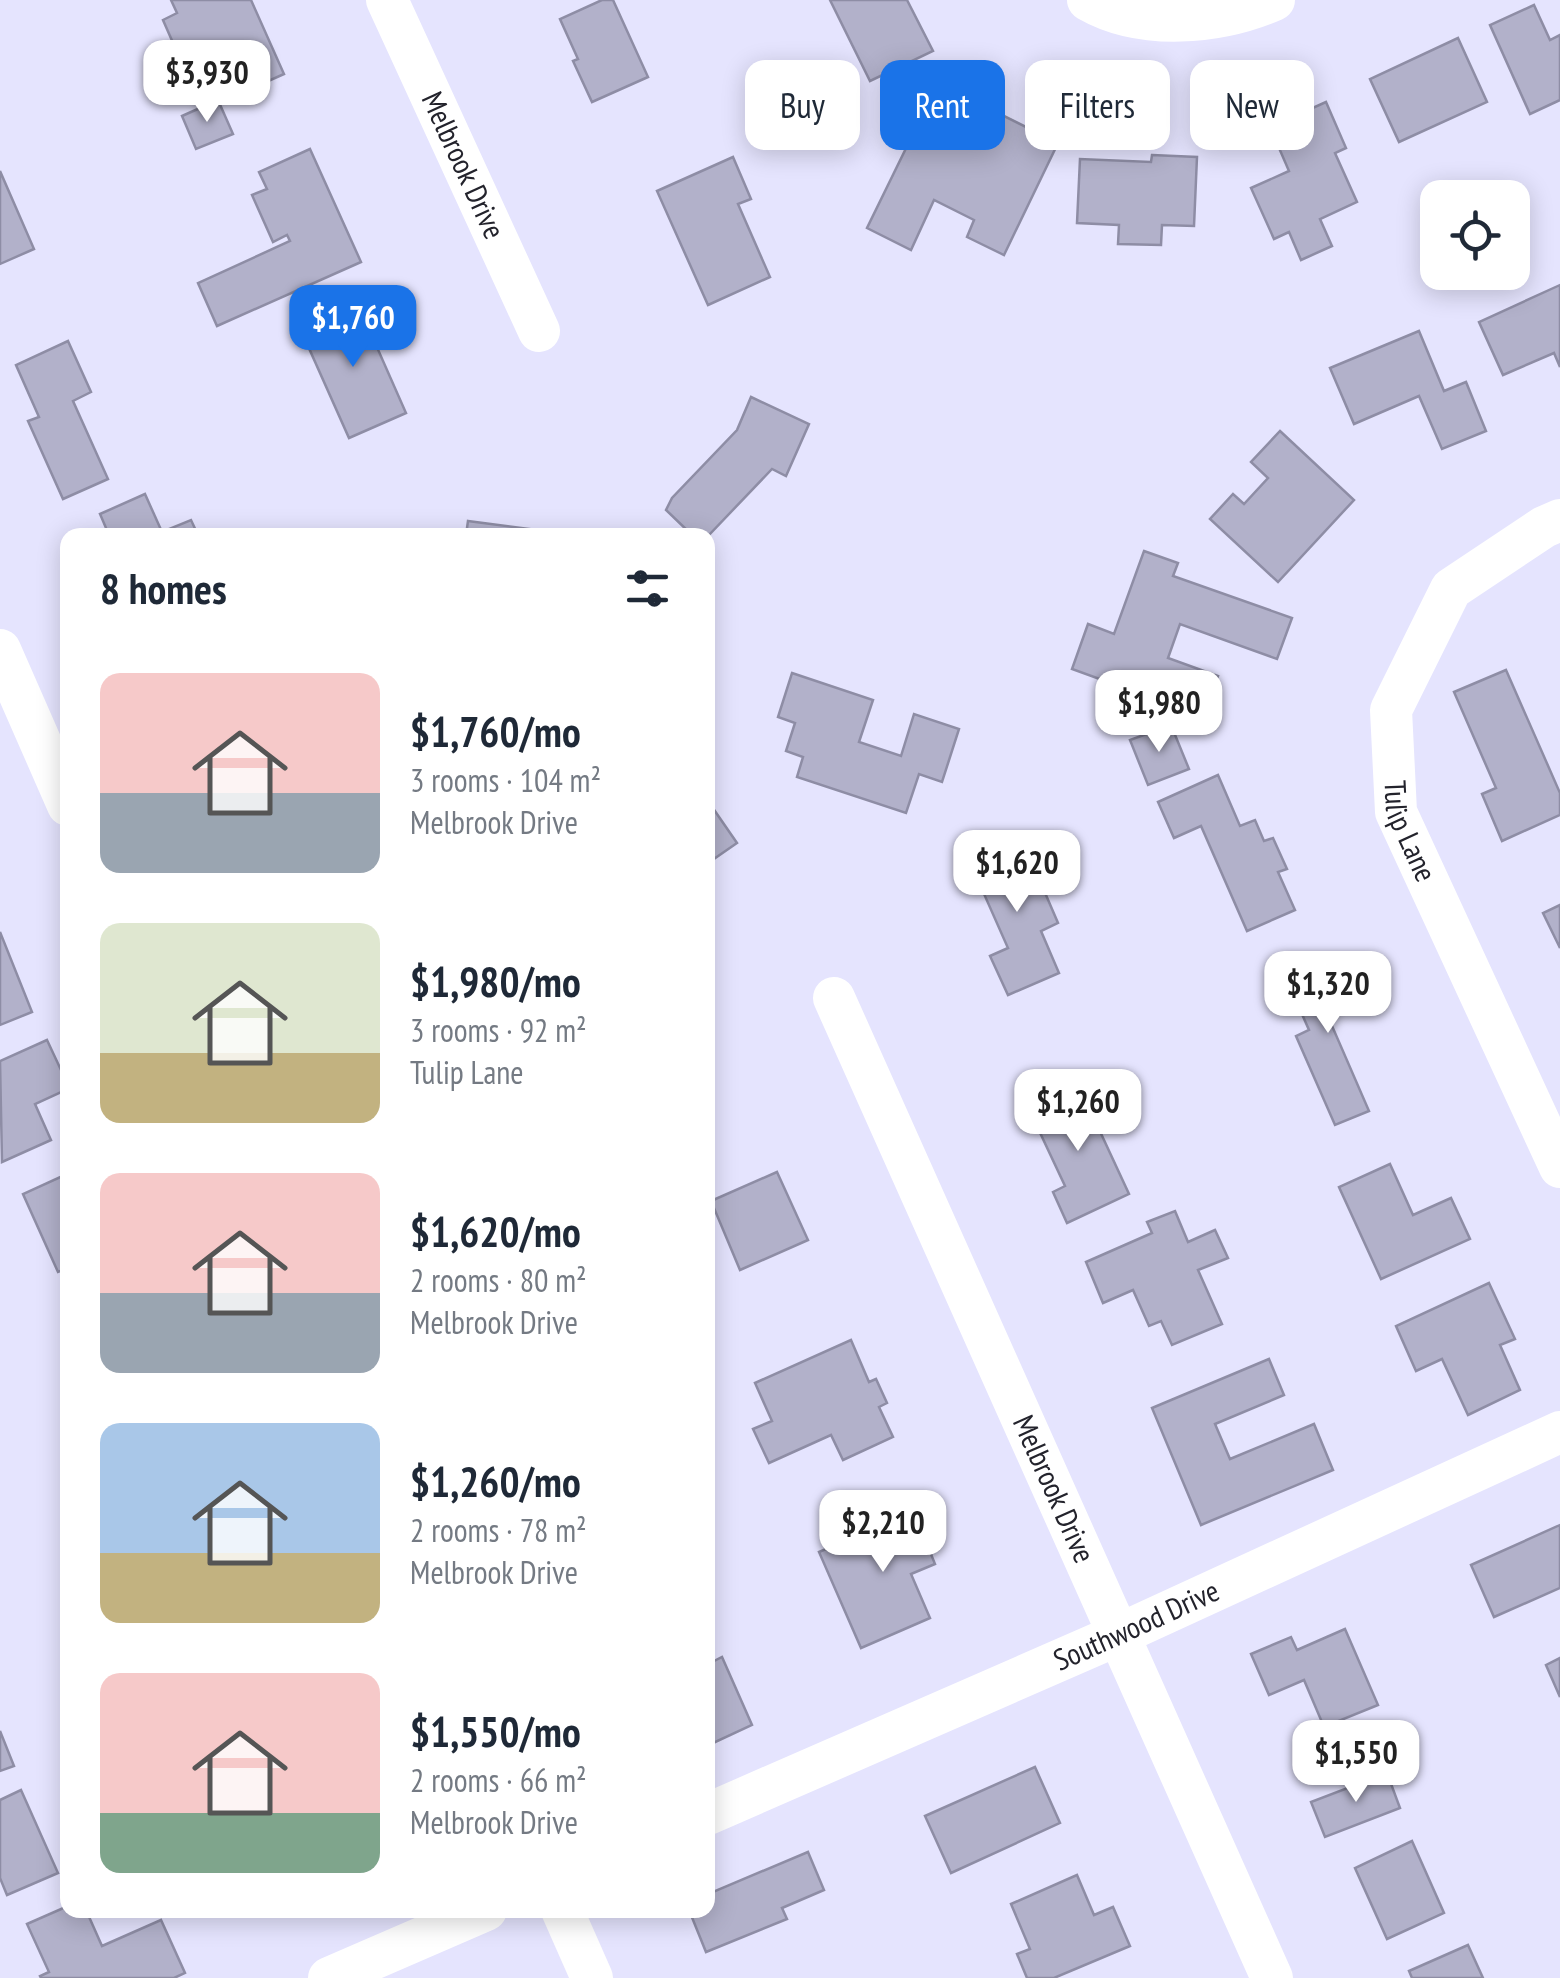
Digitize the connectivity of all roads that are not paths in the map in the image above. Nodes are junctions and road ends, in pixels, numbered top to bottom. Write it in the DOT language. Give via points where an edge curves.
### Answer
graph roads {
  1 [pos="387,0"];
  2 [pos="1088,0"];
  3 [pos="1274,0"];
  4 [pos="539,331"];
  5 [pos="1552,523"];
  6 [pos="0,650"];
  7 [pos="60,787"];
  8 [pos="834,998"];
  9 [pos="1560,1167"];
  10 [pos="1560,1432"];
  11 [pos="1120,1634"];
  12 [pos="715,1811"];
  13 [pos="467,1918"];
  14 [pos="566,1918"];
  15 [pos="328,1978"];
  16 [pos="592,1978"];
  17 [pos="1272,1978"];
  1 -- 4 [label="street, Melbrook Drive"];
  2 -- 3 [label="street" via="1136,15 1203,21"];
  5 -- 9 [label="street, Tulip Lane" via="1451,589 1391,710 1396,812"];
  6 -- 7 [label="street"];
  8 -- 11 [label="street, Melbrook Drive"];
  10 -- 11 [label="street, Southwood Drive"];
  11 -- 12 [label="street, Southwood Drive"];
  11 -- 17 [label="street, Melbrook Drive"];
  13 -- 15 [label="street"];
  14 -- 16 [label="street"];
}
